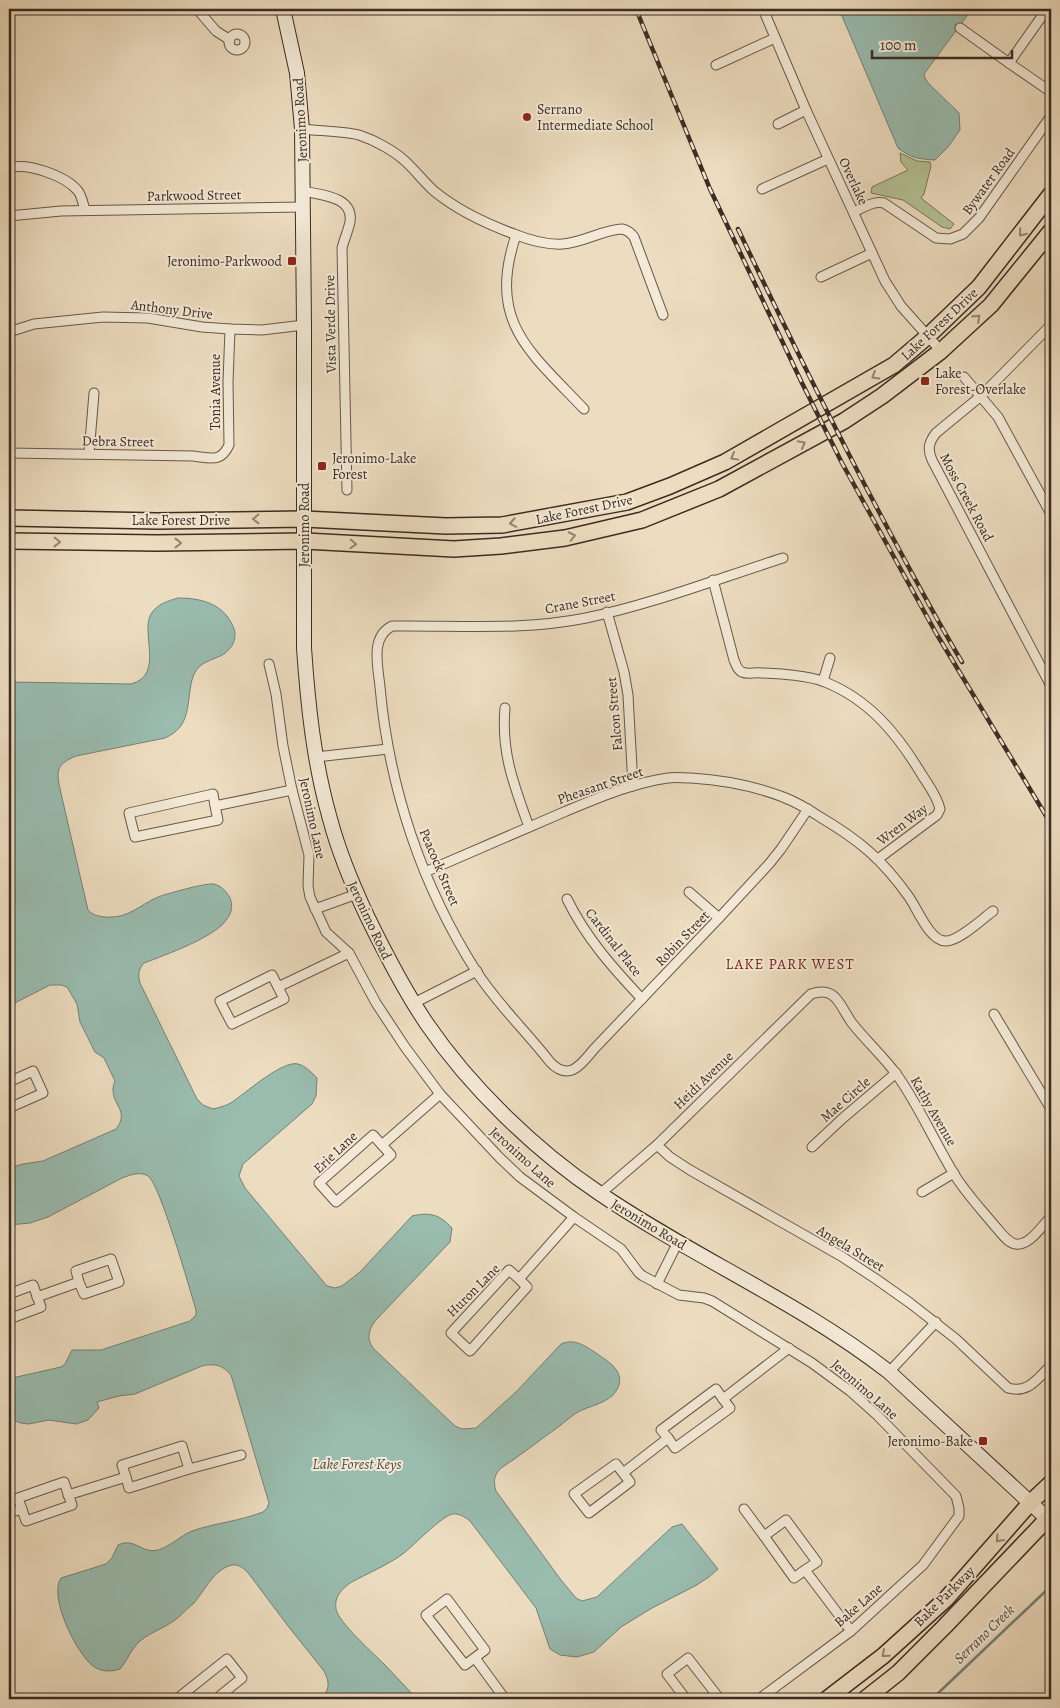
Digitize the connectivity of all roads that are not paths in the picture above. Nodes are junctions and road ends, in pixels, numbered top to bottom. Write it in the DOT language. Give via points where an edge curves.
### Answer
graph roads {
  1 [pos="196,9"];
  2 [pos="283,9"];
  3 [pos="763,9"];
  4 [pos="1047,9"];
  5 [pos="960,28"];
  6 [pos="775,38"];
  7 [pos="230,40"];
  8 [pos="1009,63"];
  9 [pos="716,65"];
  10 [pos="1051,92"];
  11 [pos="806,110"];
  12 [pos="1051,116"];
  13 [pos="778,124"];
  14 [pos="302,129"];
  15 [pos="828,159"];
  16 [pos="9,168"];
  17 [pos="762,189"];
  18 [pos="303,191"];
  19 [pos="1051,194"];
  20 [pos="303,207"];
  21 [pos="85,210"];
  22 [pos="854,212"];
  23 [pos="9,216"];
  24 [pos="1051,231"];
  25 [pos="516,235"];
  26 [pos="872,253"];
  27 [pos="821,277"];
  28 [pos="663,315"];
  29 [pos="304,325"];
  30 [pos="1051,327"];
  31 [pos="230,329"];
  32 [pos="9,332"];
  33 [pos="928,336"];
  34 [pos="942,351"];
  35 [pos="964,377"];
  36 [pos="94,393"];
  37 [pos="981,396"];
  38 [pos="584,409"];
  39 [pos="9,453"];
  40 [pos="89,454"];
  41 [pos="225,454"];
  42 [pos="347,490"];
  43 [pos="1051,514"];
  44 [pos="9,518"];
  45 [pos="304,519"];
  46 [pos="9,541"];
  47 [pos="305,541"];
  48 [pos="783,558"];
  49 [pos="713,580"];
  50 [pos="607,612"];
  51 [pos="380,636"];
  52 [pos="830,658"];
  53 [pos="270,664"];
  54 [pos="823,681"];
  55 [pos="1051,686"];
  56 [pos="505,708"];
  57 [pos="388,749"];
  58 [pos="316,758"];
  59 [pos="633,786"];
  60 [pos="292,790"];
  61 [pos="216,806"];
  62 [pos="808,810"];
  63 [pos="529,827"];
  64 [pos="878,859"];
  65 [pos="425,872"];
  66 [pos="689,892"];
  67 [pos="357,894"];
  68 [pos="567,899"];
  69 [pos="315,909"];
  70 [pos="993,911"];
  71 [pos="719,918"];
  72 [pos="349,953"];
  73 [pos="476,971"];
  74 [pos="278,987"];
  75 [pos="827,992"];
  76 [pos="642,999"];
  77 [pos="414,1004"];
  78 [pos="994,1014"];
  79 [pos="563,1072"];
  80 [pos="896,1073"];
  81 [pos="9,1082"];
  82 [pos="440,1094"];
  83 [pos="9,1108"];
  84 [pos="1051,1109"];
  85 [pos="382,1145"];
  86 [pos="657,1145"];
  87 [pos="812,1147"];
  88 [pos="954,1173"];
  89 [pos="922,1192"];
  90 [pos="600,1194"];
  91 [pos="574,1217"];
  92 [pos="1051,1217"];
  93 [pos="678,1242"];
  94 [pos="519,1279"];
  95 [pos="79,1282"];
  96 [pos="657,1284"];
  97 [pos="9,1294"];
  98 [pos="37,1296"];
  99 [pos="9,1319"];
  100 [pos="936,1322"];
  101 [pos="789,1348"];
  102 [pos="1051,1366"];
  103 [pos="888,1372"];
  104 [pos="723,1399"];
  105 [pos="668,1438"];
  106 [pos="242,1455"];
  107 [pos="189,1469"];
  108 [pos="623,1473"];
  109 [pos="126,1477"];
  110 [pos="1051,1483"];
  111 [pos="68,1495"];
  112 [pos="1031,1502"];
  113 [pos="22,1509"];
  114 [pos="744,1509"];
  115 [pos="9,1513"];
  116 [pos="959,1516"];
  117 [pos="1050,1518"];
  118 [pos="764,1536"];
  119 [pos="805,1570"];
  120 [pos="851,1631"];
  121 [pos="475,1658"];
  122 [pos="9,1696"];
  123 [pos="11,1699"];
  124 [pos="179,1699"];
  125 [pos="216,1699"];
  126 [pos="505,1699"];
  127 [pos="686,1699"];
  128 [pos="717,1699"];
  129 [pos="759,1699"];
  130 [pos="827,1699"];
  131 [pos="865,1699"];
  1 -- 7 [label="street" via="216,32"];
  2 -- 14 [label="main road, Jeronimo Road" via="297,73"];
  3 -- 6 [label="street, Overlake"];
  4 -- 8 [label="street"];
  5 -- 8 [label="street"];
  6 -- 9 [label="street"];
  6 -- 11 [label="street, Overlake"];
  8 -- 10 [label="street"];
  11 -- 13 [label="street"];
  11 -- 15 [label="street, Overlake"];
  12 -- 22 [label="street, Bywater Road" via="979,218 963,234 950,239 936,238 884,203 876,202"];
  14 -- 18 [label="main road, Jeronimo Road"];
  14 -- 25 [label="street" via="352,134 373,142 406,162 448,201"];
  15 -- 17 [label="street"];
  15 -- 22 [label="street, Overlake"];
  16 -- 21 [label="street" via="27,167 51,174 77,190"];
  18 -- 20 [label="main road, Jeronimo Road"];
  18 -- 42 [label="street, Vista Verde Drive" via="342,201 350,214 342,248"];
  19 -- 33 [label="main road, Lake Forest Drive, one-way" via="979,287"];
  20 -- 21 [label="street, Parkwood Street"];
  20 -- 29 [label="main road, Jeronimo Road"];
  21 -- 23 [label="street, Parkwood Street"];
  22 -- 26 [label="street, Overlake"];
  34 -- 24 [label="main road, Lake Forest Drive, one-way" via="991,305"];
  25 -- 28 [label="street" via="562,244 614,230 630,232"];
  25 -- 38 [label="street" via="506,280 511,318 523,342"];
  26 -- 27 [label="street"];
  26 -- 33 [label="street, Overlake" via="901,306"];
  29 -- 31 [label="street, Anthony Drive" via="262,330"];
  29 -- 45 [label="main road, Jeronimo Road"];
  30 -- 37 [label="street, Moss Creek Road"];
  31 -- 32 [label="street, Anthony Drive" via="148,318 102,317 34,324"];
  31 -- 41 [label="street, Tonia Avenue" via="228,445"];
  33 -- 34 [label="street, Overlake"];
  33 -- 45 [label="main road, Lake Forest Drive, one-way" via="894,364 725,462 627,502 502,525 446,526"];
  47 -- 34 [label="main road, Lake Forest Drive, one-way" via="454,549 565,538 642,520 719,488 844,421"];
  35 -- 37 [label="street"];
  36 -- 40 [label="street"];
  37 -- 43 [label="street" via="998,417"];
  37 -- 55 [label="street, Moss Creek Road" via="936,433 931,439 929,453"];
  39 -- 40 [label="street, Debra Street"];
  40 -- 41 [label="street, Debra Street" via="210,458"];
  45 -- 44 [label="main road, Lake Forest Drive, one-way"];
  45 -- 47 [label="main road, Jeronimo Road"];
  46 -- 47 [label="main road, Lake Forest Drive, one-way"];
  47 -- 58 [label="main road, Jeronimo Road" via="304,648"];
  48 -- 49 [label="street, Crane Street"];
  49 -- 50 [label="street, Crane Street"];
  49 -- 54 [label="street" via="739,670"];
  50 -- 51 [label="street, Crane Street" via="585,618 495,627 392,626 384,629"];
  50 -- 59 [label="street, Falcon Street" via="628,695"];
  51 -- 57 [label="street, Peacock Street" via="378,655"];
  52 -- 54 [label="street"];
  53 -- 60 [label="street, Jeronimo Lane"];
  54 -- 64 [label="street, Wren Way" via="876,713 910,756 940,809 934,818"];
  56 -- 63 [label="street" via="505,751"];
  57 -- 58 [label="street"];
  57 -- 65 [label="street, Peacock Street" via="408,826"];
  58 -- 67 [label="main road, Jeronimo Road" via="333,831"];
  59 -- 62 [label="street, Pheasant Street" via="670,778 723,780 760,789"];
  59 -- 63 [label="street, Pheasant Street"];
  60 -- 61 [label="street"];
  60 -- 69 [label="street, Jeronimo Lane" via="309,855 308,886"];
  61 -- 61 [label="street" via="218,820 134,837 129,813 213,794"];
  62 -- 64 [label="street, Pheasant Street" via="861,844"];
  62 -- 71 [label="street, Robin Street" via="781,849"];
  63 -- 65 [label="street, Pheasant Street"];
  64 -- 70 [label="street, Pheasant Street" via="897,880 937,939 946,942 956,939"];
  65 -- 73 [label="street, Peacock Street"];
  66 -- 71 [label="street"];
  67 -- 69 [label="street"];
  67 -- 77 [label="main road, Jeronimo Road"];
  68 -- 76 [label="street, Cardinal Place" via="578,922 612,967"];
  69 -- 72 [label="street, Jeronimo Lane" via="326,932"];
  71 -- 76 [label="street, Robin Street"];
  72 -- 74 [label="street"];
  72 -- 82 [label="street, Jeronimo Lane" via="376,1003"];
  73 -- 77 [label="street"];
  73 -- 79 [label="street, Peacock Street" via="550,1062"];
  74 -- 74 [label="street" via="284,999 232,1024 220,1001 272,976"];
  75 -- 80 [label="street, Kathy Avenue" via="841,1004 850,1021"];
  75 -- 86 [label="street, Heidi Avenue" via="811,994"];
  76 -- 79 [label="street, Robin Street" via="580,1066"];
  77 -- 90 [label="main road, Jeronimo Road" via="446,1050 502,1112 542,1150"];
  78 -- 84 [label="street"];
  80 -- 87 [label="street, Mae Circle"];
  80 -- 88 [label="street, Kathy Avenue" via="919,1107"];
  81 -- 83 [label="street" via="33,1071 43,1093"];
  82 -- 85 [label="street"];
  82 -- 91 [label="street, Jeronimo Lane" via="520,1177"];
  85 -- 85 [label="street, Erie Lane" via="391,1155 336,1202 318,1183 373,1135"];
  86 -- 90 [label="street, Heidi Avenue"];
  86 -- 100 [label="street, Angela Street" via="690,1170 869,1274"];
  88 -- 89 [label="street"];
  88 -- 92 [label="street, Kathy Avenue" via="972,1200 1012,1243 1026,1242"];
  90 -- 93 [label="main road, Jeronimo Road"];
  91 -- 94 [label="street, Huron Lane"];
  91 -- 96 [label="street, Jeronimo Lane" via="621,1250 639,1273"];
  93 -- 96 [label="street"];
  93 -- 103 [label="main road, Jeronimo Road" via="808,1316"];
  94 -- 94 [label="street, Huron Lane" via="527,1287 470,1351 451,1333 509,1270"];
  95 -- 95 [label="street" via="84,1294 119,1282 111,1259 76,1271"];
  95 -- 98 [label="street"];
  96 -- 101 [label="street, Jeronimo Lane" via="679,1295 712,1301"];
  97 -- 98 [label="street" via="33,1285"];
  98 -- 99 [label="street" via="41,1307"];
  100 -- 102 [label="street, Angela Street" via="1008,1388 1017,1391 1025,1388"];
  100 -- 103 [label="street"];
  101 -- 104 [label="street"];
  101 -- 116 [label="street, Jeronimo Lane" via="850,1391 878,1416 952,1491 960,1508"];
  103 -- 112 [label="main road, Jeronimo Road"];
  104 -- 105 [label="street" via="716,1389 661,1430"];
  104 -- 105 [label="street" via="730,1408 675,1448"];
  105 -- 108 [label="street"];
  106 -- 107 [label="street"];
  107 -- 109 [label="street" via="129,1488"];
  107 -- 109 [label="street" via="182,1446 122,1465"];
  108 -- 108 [label="street" via="630,1482 589,1513 574,1494 616,1464"];
  109 -- 111 [label="street"];
  110 -- 112 [label="main road, Bake Parkway"];
  111 -- 113 [label="street" via="72,1505 26,1521"];
  111 -- 113 [label="street" via="64,1482 18,1498"];
  112 -- 117 [label="main road, Jeronimo Road"];
  112 -- 130 [label="main road, Bake Parkway, one-way" via="946,1599 883,1656"];
  113 -- 115 [label="street"];
  114 -- 118 [label="street"];
  116 -- 120 [label="street, Bake Lane" via="923,1565"];
  117 -- 131 [label="main road, Bake Parkway" via="939,1633 898,1673"];
  118 -- 119 [label="street" via="794,1578"];
  118 -- 119 [label="street" via="786,1520 817,1562"];
  119 -- 120 [label="street"];
  120 -- 129 [label="street, Bake Lane"];
  121 -- 121 [label="street" via="485,1650 447,1599 426,1615 465,1665"];
  121 -- 126 [label="street"];
  122 -- 123 [label="street"];
  124 -- 125 [label="street" via="227,1659 242,1678"];
  127 -- 128 [label="street" via="667,1674 688,1658"];
}
